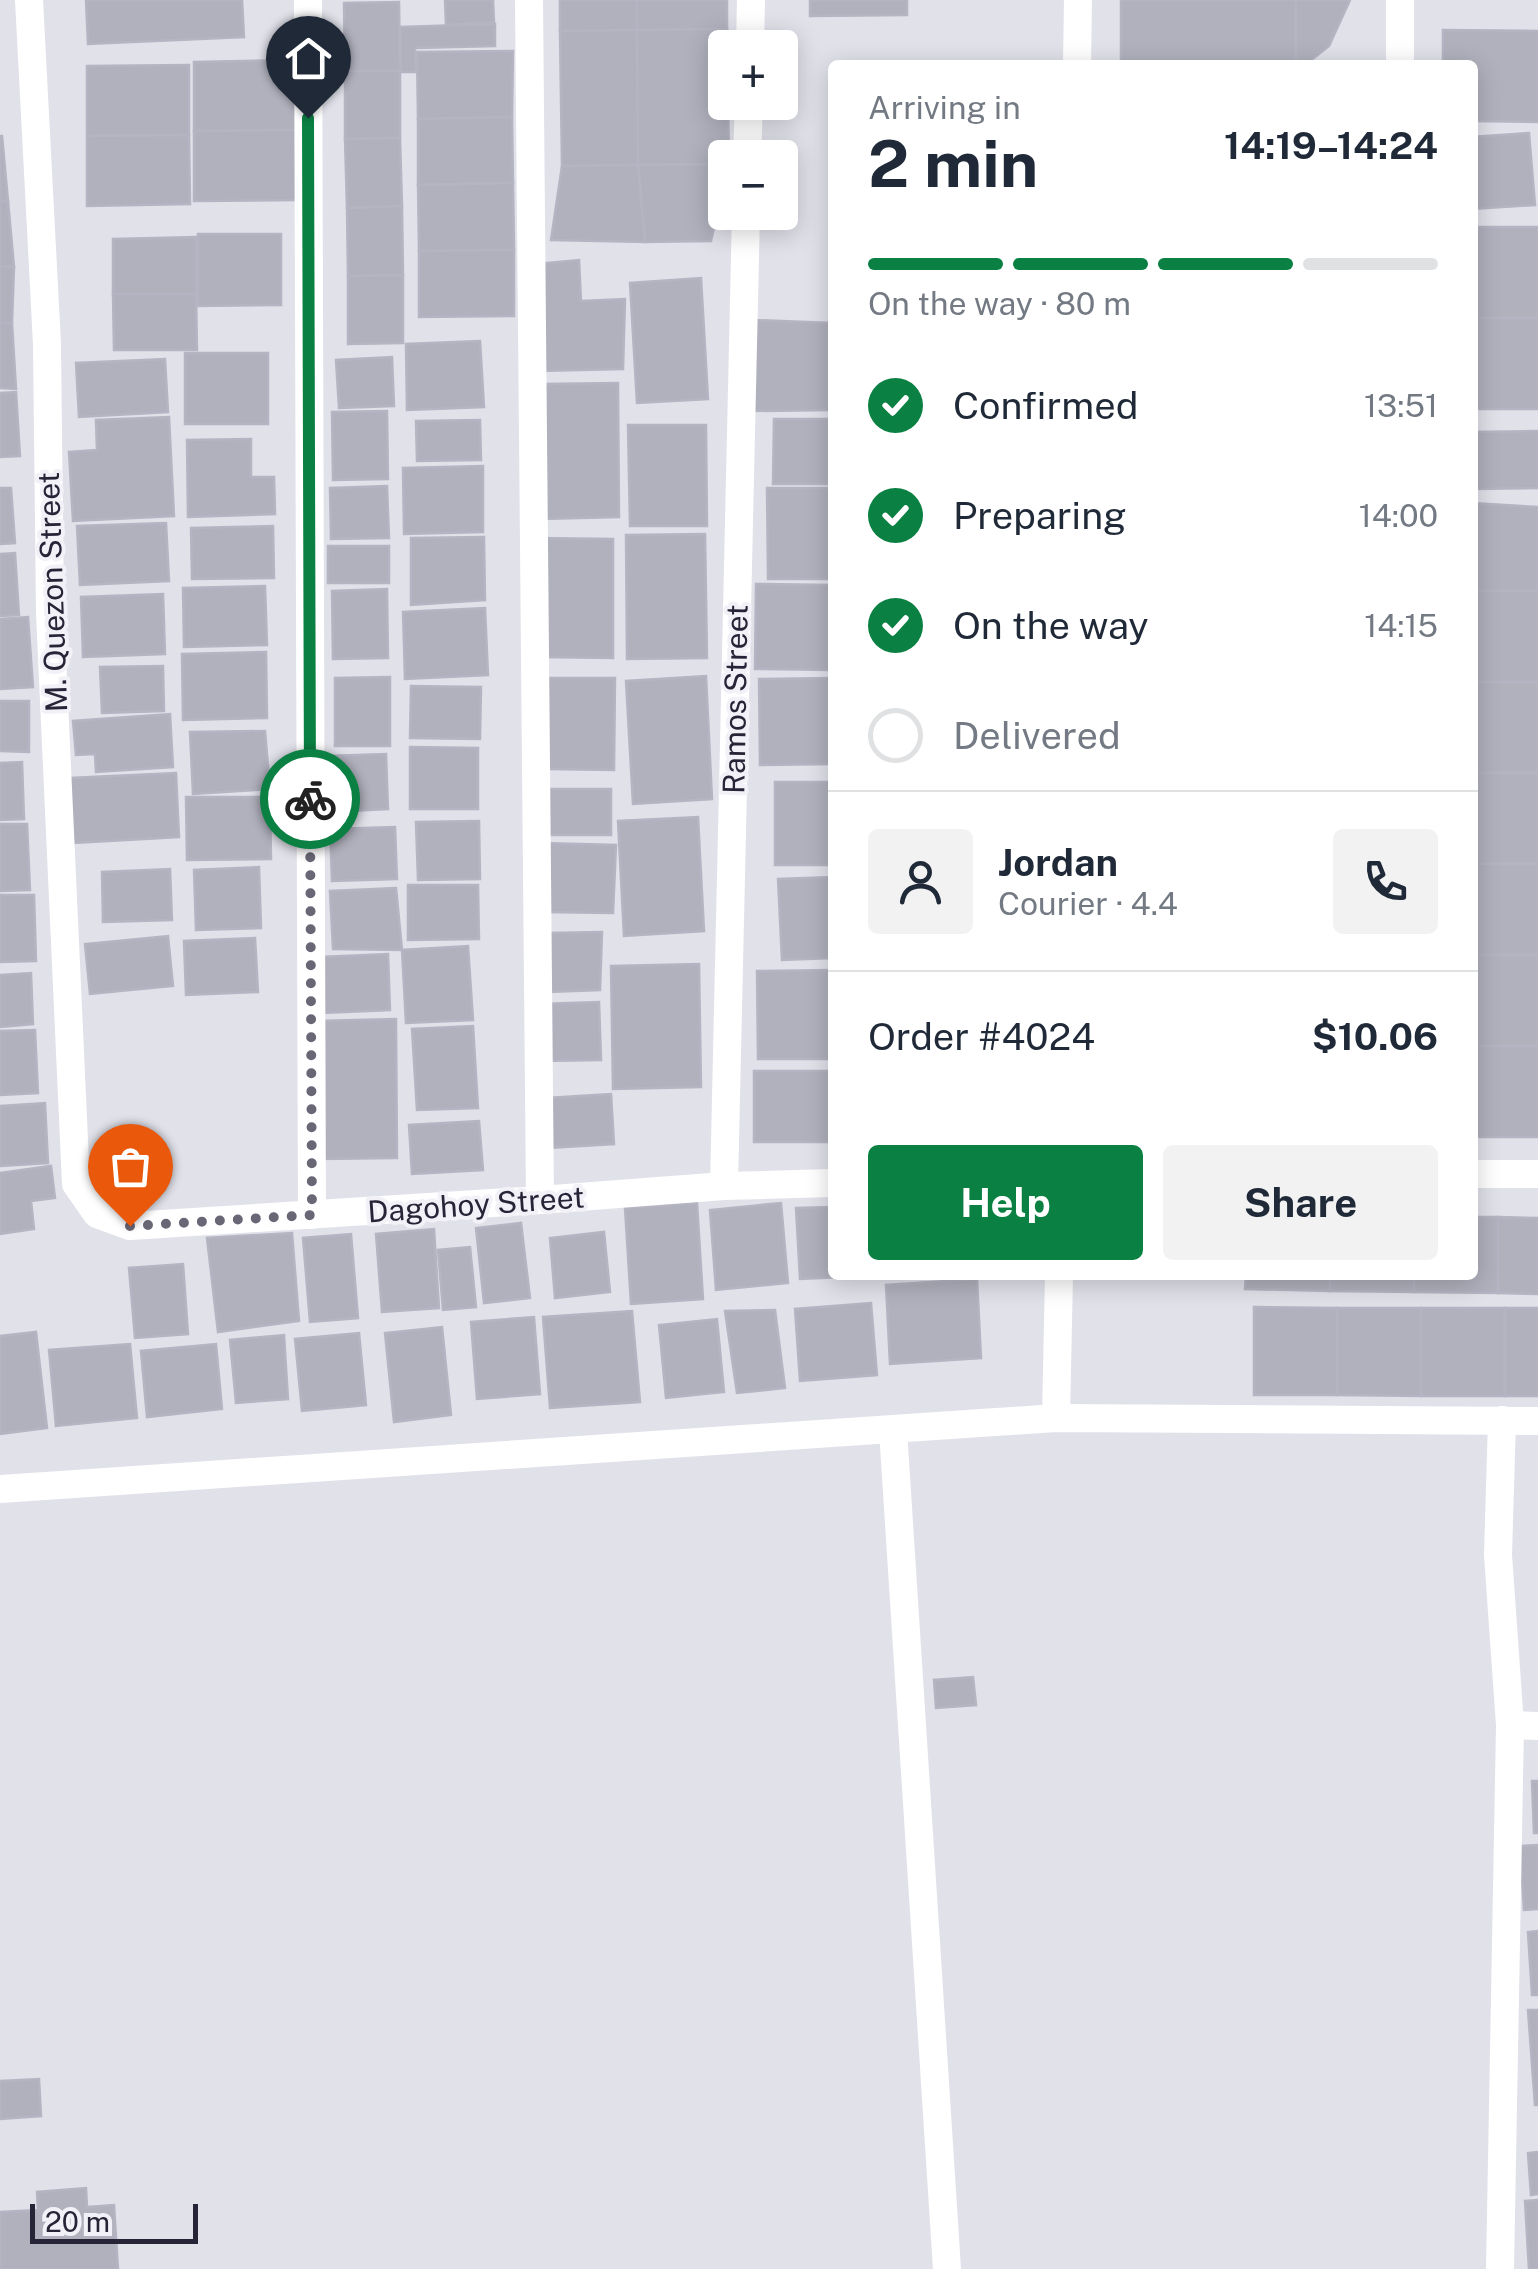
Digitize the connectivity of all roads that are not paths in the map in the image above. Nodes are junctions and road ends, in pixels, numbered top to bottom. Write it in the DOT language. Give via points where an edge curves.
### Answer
graph roads {
  1 [pos="29,0"];
  2 [pos="308,0"];
  3 [pos="529,0"];
  4 [pos="751,0"];
  5 [pos="1078,0"];
  6 [pos="1400,0"];
  7 [pos="750,30"];
  8 [pos="1077,60"];
  9 [pos="1400,60"];
  10 [pos="746,230"];
  11 [pos="1478,1174"];
  12 [pos="1538,1174"];
  13 [pos="828,1182"];
  14 [pos="76,1184"];
  15 [pos="724,1186"];
  16 [pos="540,1200"];
  17 [pos="312,1215"];
  18 [pos="1058,1280"];
  19 [pos="1056,1418"];
  20 [pos="1502,1420"];
  21 [pos="1538,1421"];
  22 [pos="892,1430"];
  23 [pos="0,1489"];
  24 [pos="1510,1725"];
  25 [pos="1538,1726"];
  26 [pos="946,2269"];
  27 [pos="1500,2269"];
  1 -- 14 [label="street, M. Quezon Street"];
  2 -- 17 [label="street"];
  3 -- 16 [label="street"];
  4 -- 7 [label="street"];
  5 -- 8 [label="street"];
  6 -- 9 [label="street"];
  10 -- 15 [label="street, Ramos Street"];
  11 -- 12 [label="street"];
  13 -- 15 [label="street, Dagohoy Street"];
  14 -- 17 [label="street, Dagohoy Street" via="97,1214 130,1226"];
  15 -- 16 [label="street, Dagohoy Street"];
  16 -- 17 [label="street, Dagohoy Street"];
  18 -- 19 [label="street"];
  19 -- 20 [label="street"];
  19 -- 22 [label="street"];
  20 -- 21 [label="street"];
  20 -- 24 [label="street" via="1498,1555"];
  22 -- 23 [label="street"];
  22 -- 26 [label="street"];
  24 -- 25 [label="street"];
  24 -- 27 [label="street"];
}
